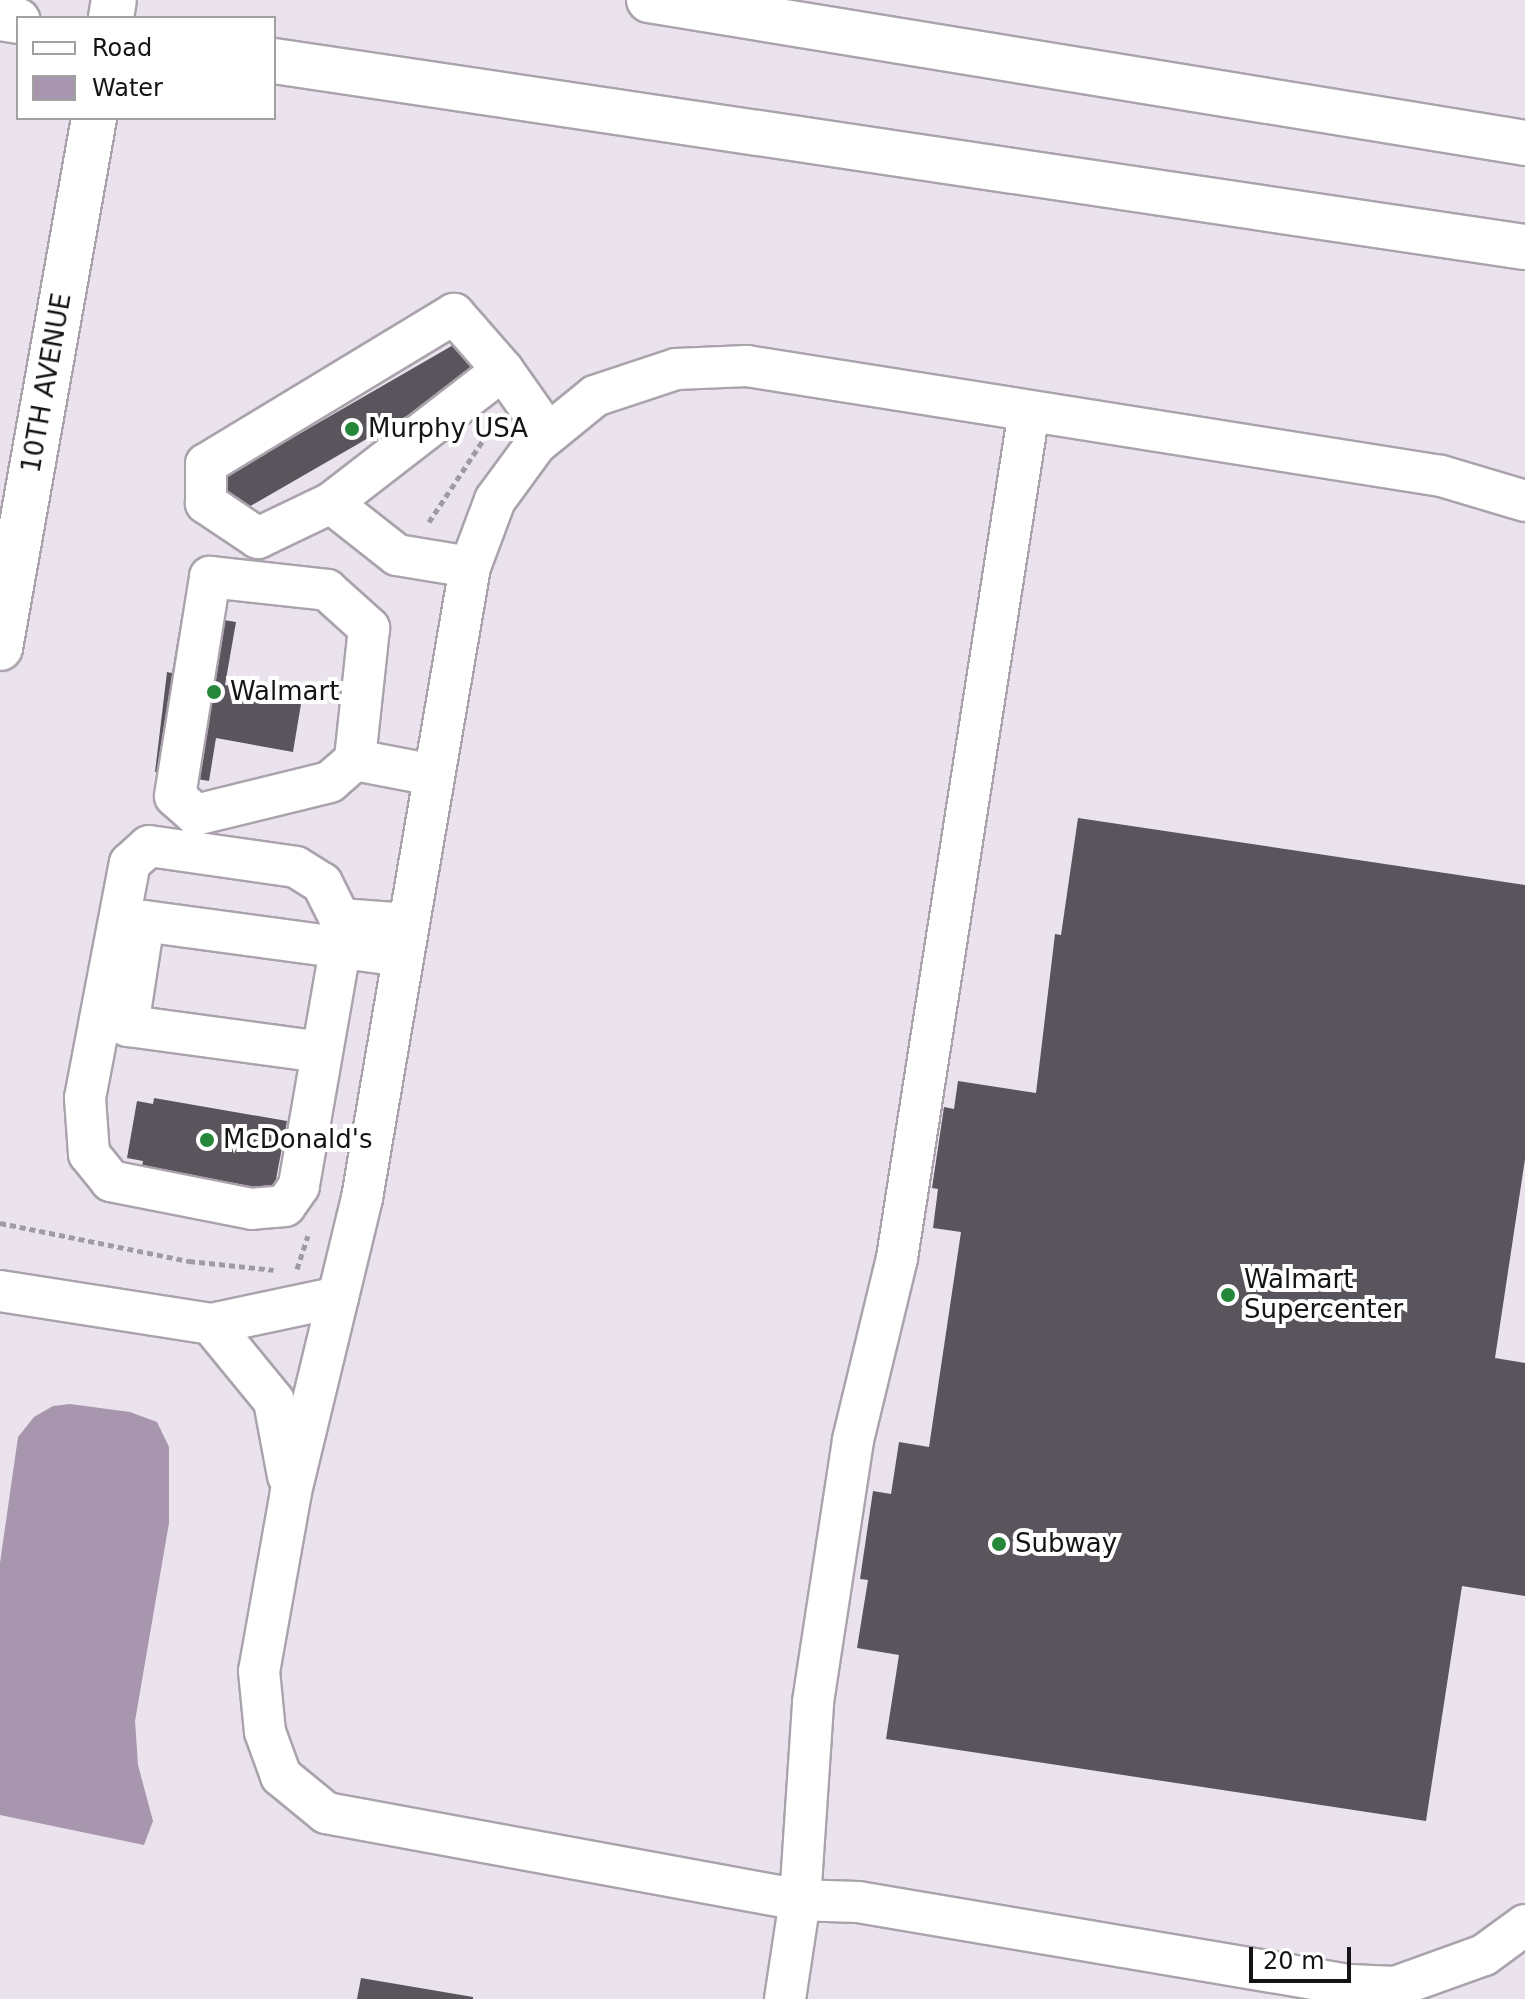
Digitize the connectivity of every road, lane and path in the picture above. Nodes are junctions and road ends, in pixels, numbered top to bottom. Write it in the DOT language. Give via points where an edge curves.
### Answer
graph roads {
  1 [pos="649,0"];
  2 [pos="276,61"];
  3 [pos="94,120"];
  4 [pos="1525,143"];
  5 [pos="1525,247"];
  6 [pos="503,370"];
  7 [pos="1029,411"];
  8 [pos="548,434"];
  9 [pos="1525,501"];
  10 [pos="331,503"];
  11 [pos="470,567"];
  12 [pos="0,648"];
  13 [pos="355,760"];
  14 [pos="434,775"];
  15 [pos="340,935"];
  16 [pos="406,940"];
  17 [pos="321,1052"];
  18 [pos="0,1291"];
  19 [pos="338,1297"];
  20 [pos="211,1324"];
  21 [pos="291,1492"];
  22 [pos="800,1900"];
  23 [pos="1525,1925"];
  24 [pos="785,1999"];
  1 -- 4 [label="main road"];
  2 -- 5 [label="main road"];
  3 -- 12 [label="main road, 10TH AVENUE"];
  6 -- 8 [label="lane"];
  6 -- 10 [label="lane"];
  6 -- 10 [label="lane" via="454,314 206,464 206,503 258,538"];
  7 -- 8 [label="lane" via="747,366 676,369 595,396"];
  7 -- 9 [label="lane" via="1441,476"];
  7 -- 22 [label="lane" via="897,1258 853,1440 813,1702"];
  8 -- 11 [label="lane" via="495,500"];
  10 -- 11 [label="lane" via="397,555"];
  11 -- 14 [label="lane"];
  13 -- 13 [label="lane" via="369,628 327,590 210,577 175,796 196,815 330,782"];
  13 -- 14 [label="lane"];
  14 -- 16 [label="lane"];
  15 -- 16 [label="lane"];
  15 -- 17 [label="lane"];
  15 -- 17 [label="lane" via="144,921 128,1026"];
  15 -- 17 [label="lane" via="322,883 296,867 149,846 130,863 85,1098 89,1154 111,1181 252,1209 285,1206 299,1186"];
  16 -- 19 [label="lane" via="362,1198"];
  18 -- 20 [label="lane"];
  19 -- 20 [label="lane"];
  19 -- 21 [label="lane"];
  20 -- 21 [label="lane" via="274,1401"];
  21 -- 22 [label="lane" via="259,1671 264,1718 281,1776 326,1813"];
  22 -- 23 [label="lane" via="858,1902 1350,1985 1395,1987 1484,1955"];
  22 -- 24 [label="lane"];
}
